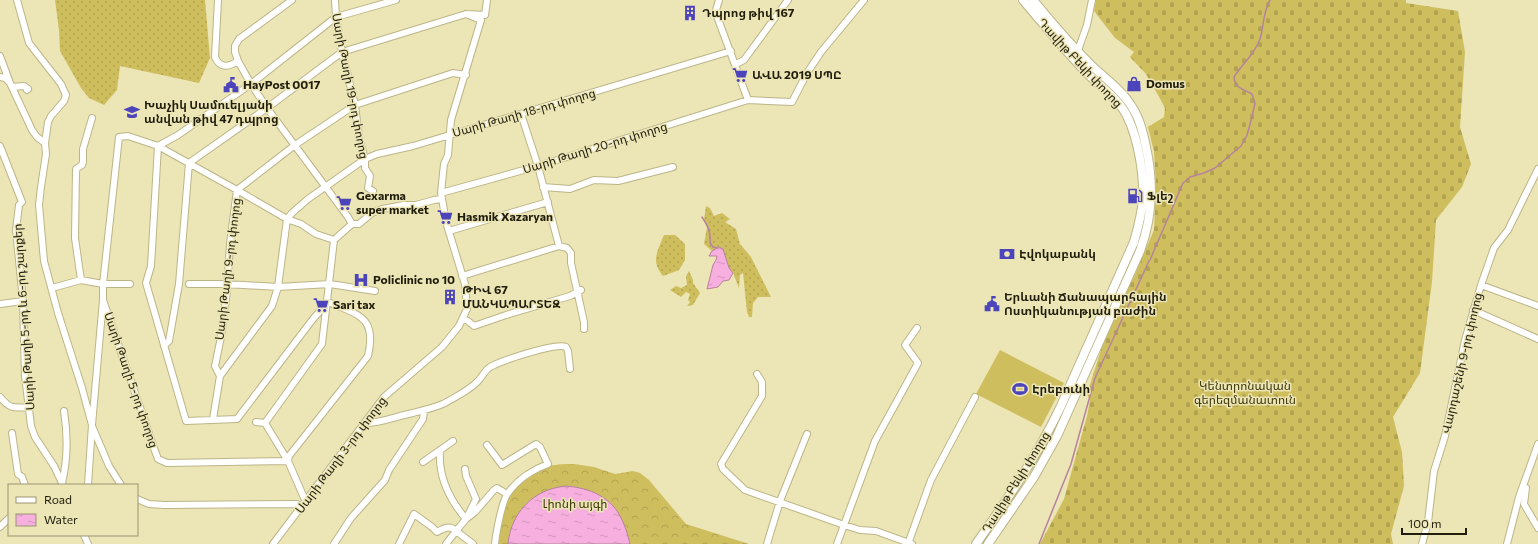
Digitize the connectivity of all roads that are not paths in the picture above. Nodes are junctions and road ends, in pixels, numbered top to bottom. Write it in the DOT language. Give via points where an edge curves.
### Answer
graph roads {
  1 [pos="16,0"];
  2 [pos="218,0"];
  3 [pos="292,0"];
  4 [pos="335,0"];
  5 [pos="396,0"];
  6 [pos="487,0"];
  7 [pos="719,0"];
  8 [pos="788,0"];
  9 [pos="864,0"];
  10 [pos="1023,0"];
  11 [pos="1033,0"];
  12 [pos="1092,0"];
  13 [pos="466,14"];
  14 [pos="336,17"];
  15 [pos="731,51"];
  16 [pos="1078,51"];
  17 [pos="342,52"];
  18 [pos="0,56"];
  19 [pos="238,61"];
  20 [pos="1075,61"];
  21 [pos="736,64"];
  22 [pos="466,75"];
  23 [pos="0,77"];
  24 [pos="252,84"];
  25 [pos="11,85"];
  26 [pos="27,90"];
  27 [pos="748,100"];
  28 [pos="355,105"];
  29 [pos="267,108"];
  30 [pos="521,114"];
  31 [pos="92,118"];
  32 [pos="449,135"];
  33 [pos="45,142"];
  34 [pos="295,145"];
  35 [pos="0,146"];
  36 [pos="158,146"];
  37 [pos="364,159"];
  38 [pos="189,163"];
  39 [pos="538,166"];
  40 [pos="673,167"];
  41 [pos="1538,169"];
  42 [pos="325,187"];
  43 [pos="544,187"];
  44 [pos="237,190"];
  45 [pos="372,191"];
  46 [pos="441,196"];
  47 [pos="548,202"];
  48 [pos="287,219"];
  49 [pos="352,224"];
  50 [pos="449,232"];
  51 [pos="334,240"];
  52 [pos="559,246"];
  53 [pos="462,276"];
  54 [pos="81,280"];
  55 [pos="103,284"];
  56 [pos="130,284"];
  57 [pos="189,284"];
  58 [pos="226,284"];
  59 [pos="330,284"];
  60 [pos="1481,285"];
  61 [pos="278,287"];
  62 [pos="52,288"];
  63 [pos="375,291"];
  64 [pos="579,292"];
  65 [pos="103,300"];
  66 [pos="23,301"];
  67 [pos="328,302"];
  68 [pos="0,304"];
  69 [pos="1538,306"];
  70 [pos="1473,310"];
  71 [pos="463,319"];
  72 [pos="917,328"];
  73 [pos="584,329"];
  74 [pos="1538,339"];
  75 [pos="164,346"];
  76 [pos="570,369"];
  77 [pos="757,374"];
  78 [pos="220,376"];
  79 [pos="0,397"];
  80 [pos="975,397"];
  81 [pos="29,407"];
  82 [pos="64,411"];
  83 [pos="424,411"];
  84 [pos="213,419"];
  85 [pos="256,422"];
  86 [pos="265,423"];
  87 [pos="365,423"];
  88 [pos="92,425"];
  89 [pos="12,433"];
  90 [pos="807,434"];
  91 [pos="453,441"];
  92 [pos="1538,444"];
  93 [pos="487,445"];
  94 [pos="440,450"];
  95 [pos="1538,453"];
  96 [pos="288,461"];
  97 [pos="423,462"];
  98 [pos="465,469"];
  99 [pos="25,484"];
  100 [pos="63,484"];
  101 [pos="88,484"];
  102 [pos="120,484"];
  103 [pos="507,494"];
  104 [pos="138,500"];
  105 [pos="305,500"];
  106 [pos="780,501"];
  107 [pos="301,506"];
  108 [pos="8,519"];
  109 [pos="466,519"];
  110 [pos="844,525"];
  111 [pos="0,527"];
  112 [pos="1538,528"];
  113 [pos="456,531"];
  114 [pos="273,544"];
  115 [pos="334,544"];
  116 [pos="399,544"];
  117 [pos="448,544"];
  118 [pos="472,544"];
  119 [pos="495,544"];
  120 [pos="768,544"];
  121 [pos="837,544"];
  122 [pos="909,544"];
  123 [pos="976,544"];
  124 [pos="988,544"];
  125 [pos="1422,544"];
  126 [pos="1507,544"];
  1 -- 33 [label="street" via="29,43 66,95 49,119"];
  2 -- 19 [label="street" via="215,57 219,64 224,66 230,66"];
  3 -- 19 [label="street" via="238,40 234,49"];
  4 -- 14 [label="street, Սարի Թաղի 19-րդ փողոց"];
  5 -- 14 [label="street"];
  6 -- 13 [label="street" via="485,15"];
  7 -- 15 [label="street" via="716,10"];
  8 -- 21 [label="street" via="744,60"];
  9 -- 27 [label="street" via="821,52 792,102"];
  10 -- 20 [label="main road, Դավիթ Բեկի փողոց"];
  11 -- 16 [label="main road, Դավիթ Բեկի փողոց"];
  12 -- 16 [label="street" via="1086,30"];
  13 -- 17 [label="street"];
  13 -- 22 [label="street" via="481,20"];
  14 -- 17 [label="street, Սարի Թաղի 19-րդ փողոց"];
  14 -- 24 [label="street"];
  15 -- 21 [label="street"];
  15 -- 30 [label="street, Սարի Թաղի 18-րդ փողոց"];
  16 -- 20 [label="street"];
  16 -- 124 [label="main road, Դավիթ Բեկի փողոց" via="1133,108 1140,123 1150,161 1150,216 1140,251 1057,436 1034,477"];
  17 -- 28 [label="street, Սարի Թաղի 19-րդ փողոց"];
  17 -- 29 [label="street"];
  18 -- 25 [label="street"];
  19 -- 24 [label="street"];
  20 -- 123 [label="main road, Դավիթ Բեկի փողոց" via="1117,102 1128,118 1140,163 1143,197 1140,221 1134,242 1049,432 1025,473"];
  21 -- 27 [label="street"];
  22 -- 28 [label="street, Սարի Թաղի 9-րդ փողոց" via="453,73"];
  22 -- 32 [label="street" via="451,120"];
  23 -- 25 [label="street" via="5,78"];
  24 -- 29 [label="street"];
  24 -- 36 [label="street" via="178,136"];
  25 -- 26 [label="street" via="24,86"];
  25 -- 33 [label="street" via="34,134"];
  27 -- 39 [label="street, Սարի Թաղի 20-րդ փողոց"];
  28 -- 34 [label="street, Սարի Թաղի 9-րդ փողոց"];
  28 -- 37 [label="street, Սարի Թաղի 19-րդ փողոց"];
  29 -- 34 [label="street"];
  29 -- 38 [label="street"];
  30 -- 32 [label="street, Սարի Թաղի 18-րդ փողոց"];
  30 -- 39 [label="street"];
  31 -- 54 [label="street" via="83,162 76,168 75,238"];
  32 -- 37 [label="street, Սարի Թաղի 18-րդ փողոց"];
  32 -- 46 [label="street"];
  33 -- 62 [label="street" via="40,205 44,261"];
  34 -- 42 [label="street"];
  34 -- 44 [label="street, Սարի Թաղի 9-րդ փողոց"];
  35 -- 66 [label="street, Սարի Թաղի 5-րդ և 6-րդ շարքեր" via="22,202 19,205 16,230"];
  36 -- 38 [label="street"];
  36 -- 55 [label="street" via="128,136 119,137"];
  36 -- 75 [label="street" via="151,266 146,283"];
  37 -- 42 [label="street, Սարի Թաղի 18-րդ փողոց"];
  37 -- 45 [label="street, Սարի Թաղի 19-րդ փողոց" via="364,168 370,176 368,188"];
  38 -- 44 [label="street"];
  38 -- 75 [label="street" via="179,284 169,341"];
  39 -- 43 [label="street"];
  39 -- 46 [label="street, Սարի Թաղի 20-րդ փողոց"];
  40 -- 43 [label="street" via="618,181 594,180 570,189"];
  41 -- 60 [label="street, Վարդաշենի 9-րդ փողոց" via="1508,230 1494,248"];
  42 -- 48 [label="street, Սարի Թաղի 18-րդ փողոց"];
  42 -- 49 [label="street"];
  43 -- 47 [label="street"];
  44 -- 48 [label="street"];
  44 -- 58 [label="street, Սարի Թաղի 9-րդ փողոց"];
  46 -- 49 [label="street, Սարի Թաղի 20-րդ փողոց" via="416,205 382,209 372,213 359,224"];
  46 -- 50 [label="street"];
  47 -- 50 [label="street"];
  47 -- 52 [label="street"];
  48 -- 51 [label="street"];
  48 -- 61 [label="street"];
  49 -- 51 [label="street, Սարի Թաղի 20-րդ փողոց"];
  50 -- 53 [label="street"];
  51 -- 59 [label="street"];
  52 -- 53 [label="street"];
  52 -- 64 [label="street" via="571,252 571,264"];
  53 -- 71 [label="street" via="467,309"];
  54 -- 55 [label="street"];
  54 -- 62 [label="street"];
  55 -- 56 [label="street"];
  55 -- 65 [label="street"];
  57 -- 58 [label="street"];
  58 -- 61 [label="street"];
  58 -- 78 [label="street, Սարի Թաղի 9-րդ փողոց" via="221,337 215,366"];
  59 -- 61 [label="street"];
  59 -- 63 [label="street"];
  59 -- 67 [label="street"];
  60 -- 69 [label="street"];
  60 -- 70 [label="street, Վարդաշենի 9-րդ փողոց"];
  61 -- 78 [label="street" via="272,306"];
  62 -- 88 [label="street"];
  64 -- 71 [label="street" via="474,326"];
  64 -- 73 [label="street"];
  65 -- 88 [label="street"];
  65 -- 96 [label="street, Սարի Թաղի 5-րդ փողոց" via="158,459 167,463"];
  66 -- 68 [label="street"];
  66 -- 81 [label="street, Սարի Թաղի 5-րդ և 6-րդ շարքեր" via="24,356"];
  67 -- 84 [label="street" via="313,318 237,419"];
  67 -- 86 [label="street" via="322,344"];
  67 -- 96 [label="street" via="358,314 365,321 371,339 368,356"];
  70 -- 74 [label="street"];
  70 -- 125 [label="street, Վարդաշենի 9-րդ փողոց" via="1445,436 1434,471 1428,522"];
  71 -- 87 [label="street, Սարի Թաղի 3-րդ փողոց" via="442,347 384,397"];
  72 -- 110 [label="street" via="905,345 918,363 875,441"];
  75 -- 84 [label="street" via="186,421"];
  76 -- 83 [label="street" via="568,351 562,345 516,356 499,362 482,374 478,381 443,404"];
  77 -- 106 [label="street" via="762,382 762,396 721,464 745,490"];
  78 -- 84 [label="street, Սարի Թաղի 9-րդ փողոց"];
  79 -- 81 [label="street" via="12,408"];
  80 -- 122 [label="street" via="931,480"];
  81 -- 100 [label="street, Սարի Թաղի 5-րդ և 6-րդ շարքեր" via="35,437"];
  82 -- 100 [label="street" via="68,442"];
  83 -- 87 [label="street"];
  83 -- 115 [label="street" via="423,419 385,480 351,518"];
  85 -- 86 [label="street"];
  86 -- 96 [label="street"];
  87 -- 105 [label="street, Սարի Թաղի 3-րդ փողոց"];
  88 -- 101 [label="street"];
  88 -- 102 [label="street" via="109,466"];
  89 -- 99 [label="street" via="18,474"];
  90 -- 106 [label="street"];
  91 -- 94 [label="street"];
  92 -- 126 [label="street" via="1519,497"];
  93 -- 103 [label="street" via="502,465 536,444 548,464 527,475"];
  94 -- 97 [label="street"];
  94 -- 109 [label="street" via="439,461 446,489"];
  95 -- 112 [label="street" via="1524,500"];
  96 -- 105 [label="street"];
  98 -- 109 [label="street" via="476,499"];
  103 -- 109 [label="street" via="497,488"];
  103 -- 119 [label="street" via="498,520"];
  104 -- 107 [label="street" via="164,505"];
  105 -- 107 [label="street, Սարի Թաղի 3-րդ փողոց"];
  106 -- 110 [label="street"];
  106 -- 120 [label="street"];
  107 -- 114 [label="street, Սարի Թաղի 3-րդ փողոց"];
  108 -- 111 [label="street"];
  109 -- 113 [label="street"];
  110 -- 121 [label="street"];
  110 -- 122 [label="street" via="876,531"];
  113 -- 116 [label="street" via="448,527 437,532 414,514"];
  113 -- 117 [label="street"];
  113 -- 118 [label="street"];
}
